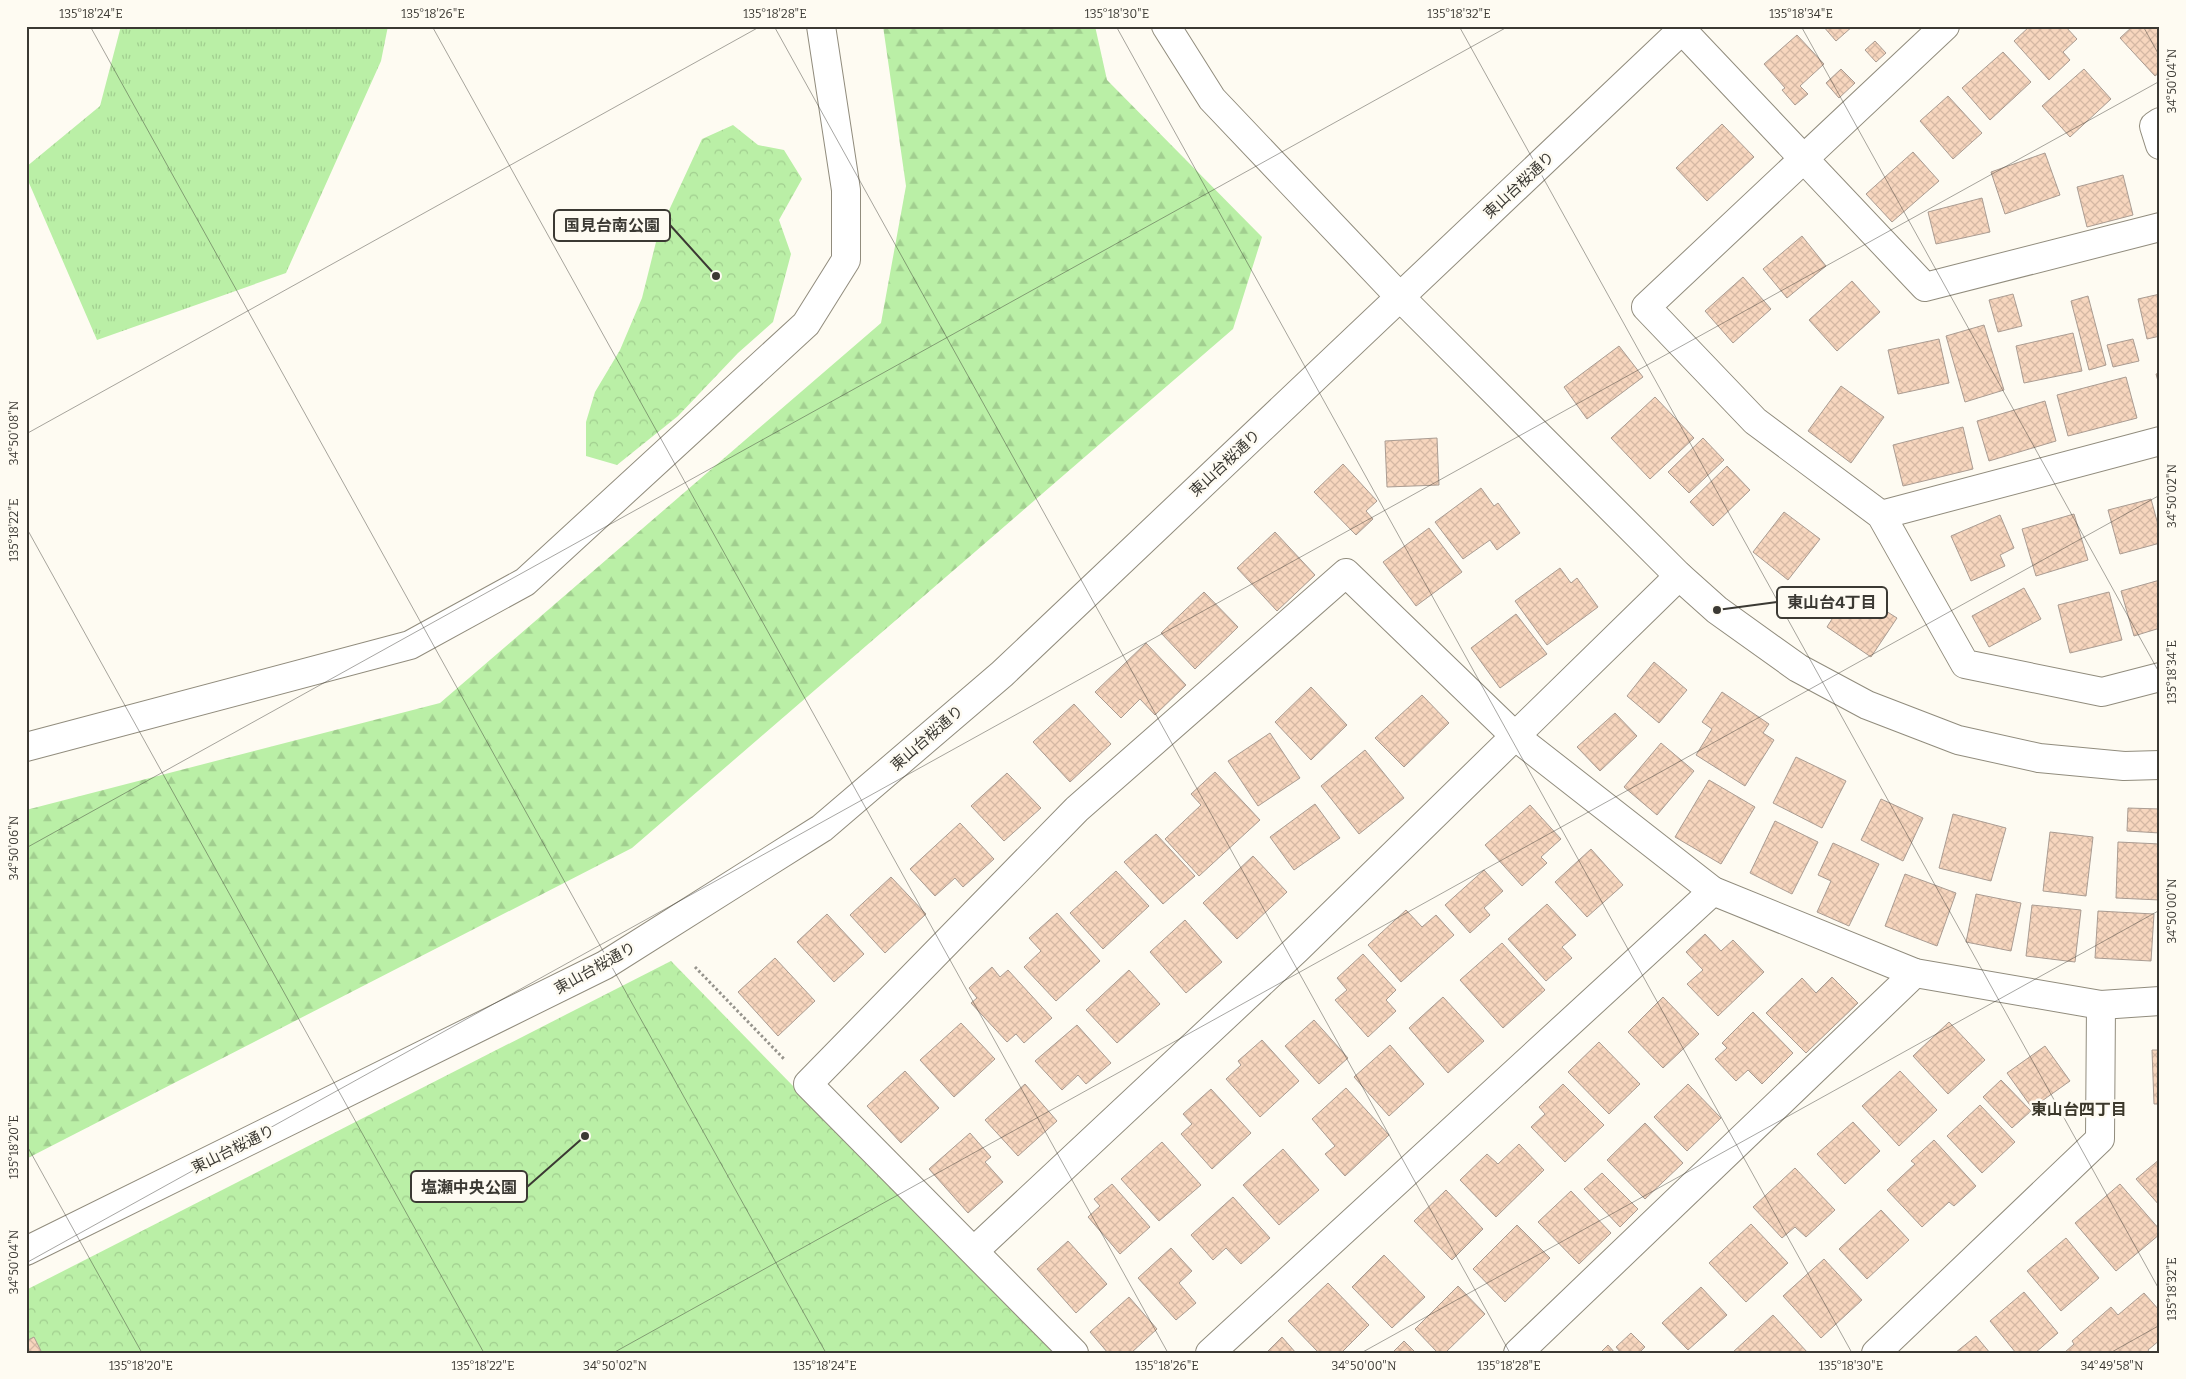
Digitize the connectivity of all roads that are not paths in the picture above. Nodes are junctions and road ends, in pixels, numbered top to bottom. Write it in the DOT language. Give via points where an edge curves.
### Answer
graph roads {
  1 [pos="822,26"];
  2 [pos="1166,26"];
  3 [pos="1944,26"];
  4 [pos="1684,28"];
  5 [pos="2160,122"];
  6 [pos="2160,145"];
  7 [pos="1803,160"];
  8 [pos="2160,227"];
  9 [pos="1400,297"];
  10 [pos="2160,441"];
  11 [pos="1881,515"];
  12 [pos="1679,576"];
  13 [pos="2160,677"];
  14 [pos="1516,737"];
  15 [pos="26,747"];
  16 [pos="2160,765"];
  17 [pos="1713,891"];
  18 [pos="1915,974"];
  19 [pos="2160,1001"];
  20 [pos="2101,1005"];
  21 [pos="26,1251"];
  22 [pos="974,1251"];
  23 [pos="1074,1353"];
  24 [pos="1210,1353"];
  25 [pos="1518,1353"];
  26 [pos="1876,1353"];
  1 -- 15 [label="street" via="846,190 846,260 806,324 525,582 410,645"];
  2 -- 9 [label="street" via="1212,99"];
  3 -- 7 [label="street"];
  4 -- 7 [label="street"];
  4 -- 9 [label="street, 東山台桜通り"];
  5 -- 6 [label="street" via="2154,126"];
  7 -- 8 [label="street" via="1925,286"];
  7 -- 11 [label="street" via="1646,307 1755,421"];
  9 -- 12 [label="street"];
  9 -- 21 [label="street, 東山台桜通り" via="1002,674 822,828 605,965"];
  10 -- 11 [label="street"];
  11 -- 13 [label="street" via="1965,664 2102,692"];
  12 -- 14 [label="street"];
  12 -- 16 [label="street" via="1717,610 1798,668 1867,705 1958,740 2039,758 2124,766"];
  14 -- 17 [label="street"];
  14 -- 22 [label="street" via="1297,949"];
  14 -- 22 [label="street" via="1346,573 1077,810 808,1084"];
  17 -- 18 [label="street"];
  17 -- 24 [label="street"];
  18 -- 20 [label="street"];
  18 -- 25 [label="street"];
  19 -- 20 [label="street"];
  20 -- 26 [label="street" via="2100,1139"];
  22 -- 23 [label="street"];
}
